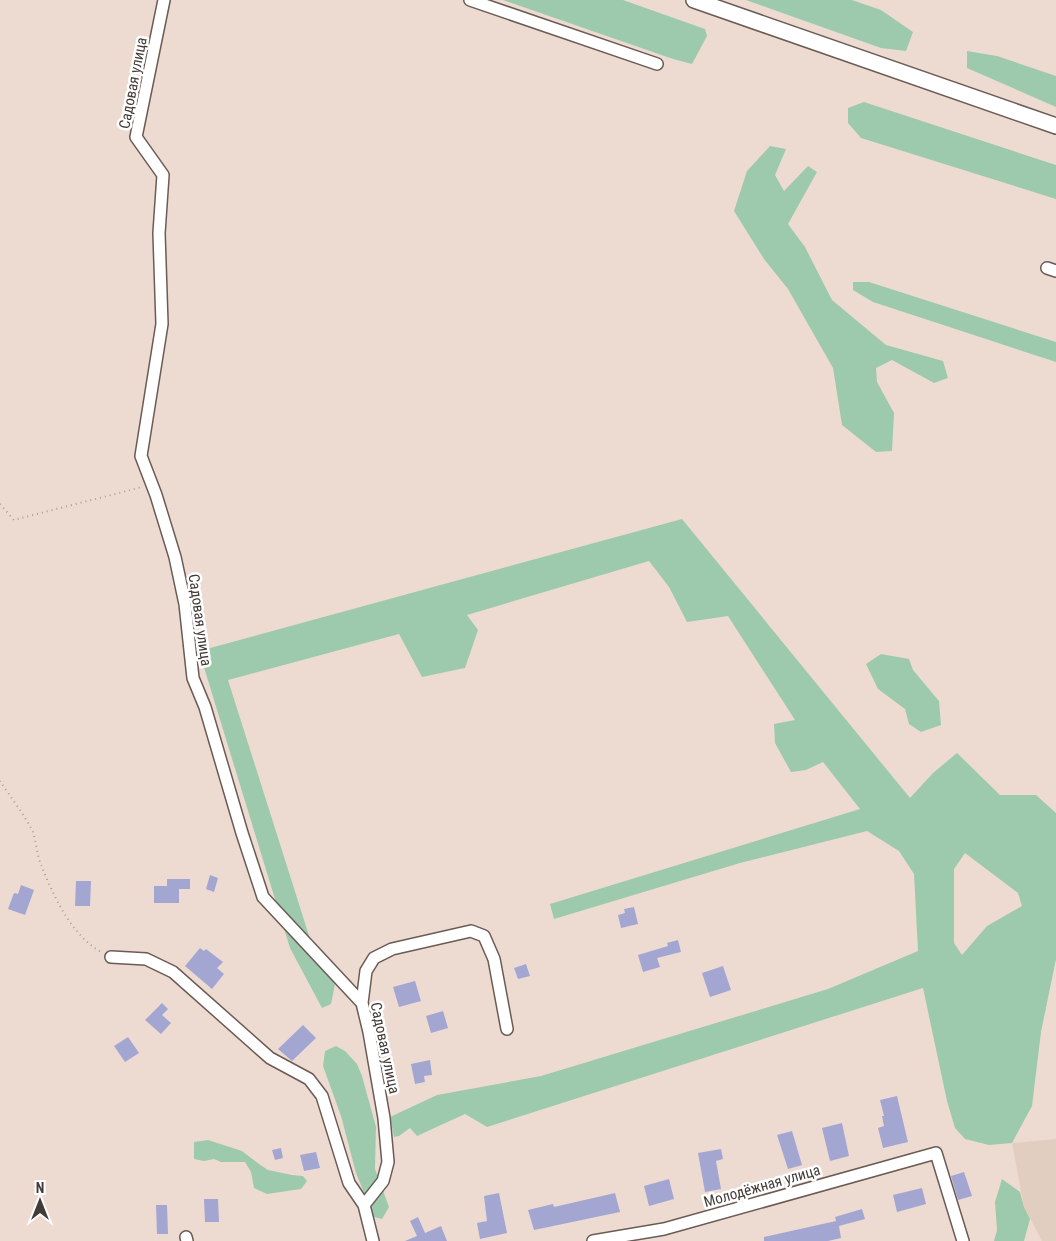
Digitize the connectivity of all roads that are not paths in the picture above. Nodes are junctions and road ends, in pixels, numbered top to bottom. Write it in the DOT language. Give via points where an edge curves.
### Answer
graph roads {
  1 [pos="164,0"];
  2 [pos="470,0"];
  3 [pos="694,0"];
  4 [pos="656,64"];
  5 [pos="1056,126"];
  6 [pos="110,957"];
  7 [pos="362,1003"];
  8 [pos="507,1029"];
  9 [pos="364,1205"];
  10 [pos="648,1236"];
  11 [pos="373,1241"];
  12 [pos="593,1241"];
  13 [pos="963,1241"];
  1 -- 7 [label="street, Садовая улица" via="136,137 164,175 159,233 162,324 140,456 175,557 185,604 193,678 205,707 263,897"];
  2 -- 4 [label="street"];
  3 -- 5 [label="main road"];
  6 -- 9 [label="street" via="146,958 173,972 270,1058 309,1079 322,1096 349,1183"];
  7 -- 8 [label="street" via="366,971 374,958 392,949 471,931 484,936 494,959"];
  7 -- 9 [label="street, Садовая улица" via="384,1118 388,1162 382,1181"];
  9 -- 11 [label="street"];
  10 -- 12 [label="street, Молодёжная улица"];
  10 -- 13 [label="street, Молодёжная улица" via="936,1153"];
}
